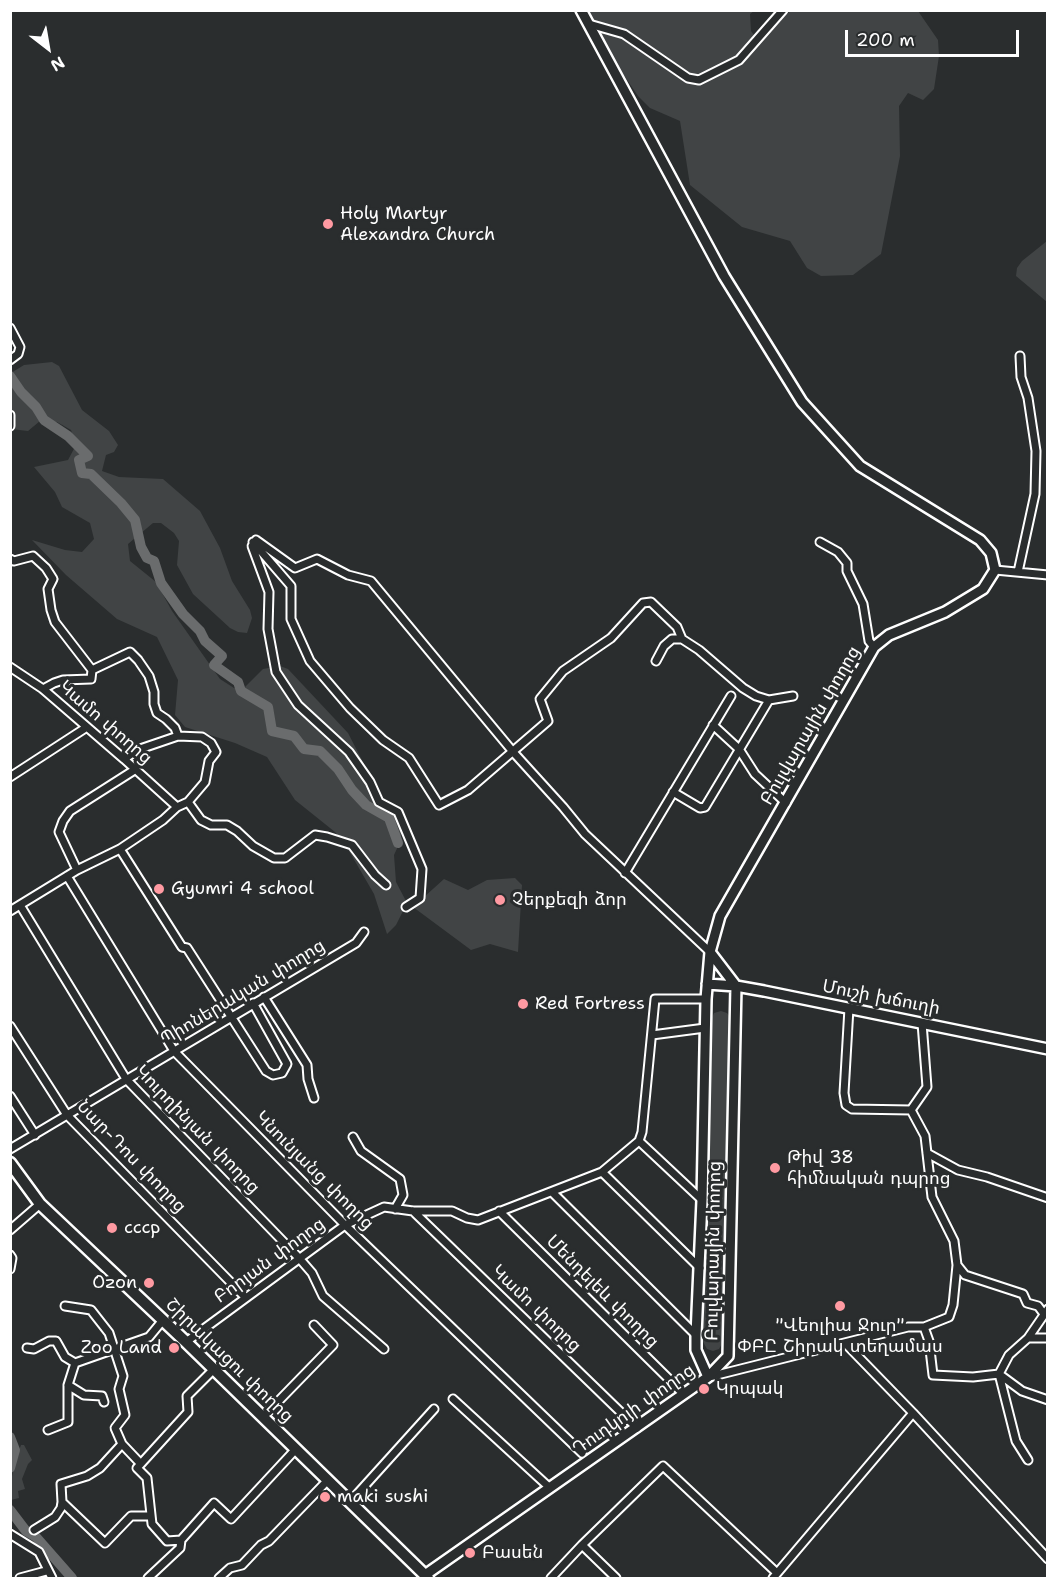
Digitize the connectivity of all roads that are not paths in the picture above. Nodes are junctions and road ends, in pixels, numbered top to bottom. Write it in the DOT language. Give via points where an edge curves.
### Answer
graph roads {
  1 [pos="581,10"];
  2 [pos="783,10"];
  3 [pos="589,24"];
  4 [pos="10,328"];
  5 [pos="1020,356"];
  6 [pos="10,360"];
  7 [pos="10,415"];
  8 [pos="10,426"];
  9 [pos="253,542"];
  10 [pos="820,543"];
  11 [pos="10,559"];
  12 [pos="995,570"];
  13 [pos="1018,572"];
  14 [pos="1047,575"];
  15 [pos="682,639"];
  16 [pos="874,647"];
  17 [pos="656,661"];
  18 [pos="10,667"];
  19 [pos="92,670"];
  20 [pos="43,689"];
  21 [pos="731,696"];
  22 [pos="793,696"];
  23 [pos="769,700"];
  24 [pos="713,725"];
  25 [pos="87,727"];
  26 [pos="178,736"];
  27 [pos="739,748"];
  28 [pos="513,753"];
  29 [pos="124,759"];
  30 [pos="136,769"];
  31 [pos="10,777"];
  32 [pos="673,792"];
  33 [pos="188,802"];
  34 [pos="786,803"];
  35 [pos="177,807"];
  36 [pos="120,849"];
  37 [pos="77,870"];
  38 [pos="625,873"];
  39 [pos="67,876"];
  40 [pos="386,885"];
  41 [pos="21,905"];
  42 [pos="406,907"];
  43 [pos="10,911"];
  44 [pos="364,932"];
  45 [pos="710,952"];
  46 [pos="707,984"];
  47 [pos="736,986"];
  48 [pos="264,997"];
  49 [pos="706,999"];
  50 [pos="253,1003"];
  51 [pos="849,1008"];
  52 [pos="232,1016"];
  53 [pos="922,1023"];
  54 [pos="10,1026"];
  55 [pos="705,1028"];
  56 [pos="652,1035"];
  57 [pos="1047,1049"];
  58 [pos="174,1051"];
  59 [pos="126,1079"];
  60 [pos="10,1096"];
  61 [pos="314,1098"];
  62 [pos="911,1110"];
  63 [pos="67,1116"];
  64 [pos="35,1135"];
  65 [pos="353,1137"];
  66 [pos="639,1141"];
  67 [pos="10,1149"];
  68 [pos="927,1153"];
  69 [pos="10,1163"];
  70 [pos="602,1173"];
  71 [pos="553,1193"];
  72 [pos="1047,1198"];
  73 [pos="702,1200"];
  74 [pos="40,1204"];
  75 [pos="395,1209"];
  76 [pos="413,1211"];
  77 [pos="498,1211"];
  78 [pos="345,1225"];
  79 [pos="12,1226"];
  80 [pos="10,1255"];
  81 [pos="299,1258"];
  82 [pos="957,1265"];
  83 [pos="700,1268"];
  84 [pos="12,1270"];
  85 [pos="245,1297"];
  86 [pos="65,1306"];
  87 [pos="1046,1312"];
  88 [pos="164,1320"];
  89 [pos="314,1325"];
  90 [pos="924,1327"];
  91 [pos="696,1335"];
  92 [pos="1028,1338"];
  93 [pos="1047,1338"];
  94 [pos="186,1342"];
  95 [pos="845,1343"];
  96 [pos="27,1348"];
  97 [pos="384,1349"];
  98 [pos="114,1350"];
  99 [pos="75,1363"];
  100 [pos="214,1369"];
  101 [pos="999,1374"];
  102 [pos="708,1377"];
  103 [pos="68,1384"];
  104 [pos="684,1394"];
  105 [pos="453,1399"];
  106 [pos="1047,1400"];
  107 [pos="104,1402"];
  108 [pos="434,1409"];
  109 [pos="913,1413"];
  110 [pos="263,1417"];
  111 [pos="638,1428"];
  112 [pos="48,1431"];
  113 [pos="122,1444"];
  114 [pos="296,1449"];
  115 [pos="582,1453"];
  116 [pos="1028,1460"];
  117 [pos="140,1463"];
  118 [pos="328,1480"];
  119 [pos="550,1488"];
  120 [pos="62,1502"];
  121 [pos="350,1502"];
  122 [pos="151,1516"];
  123 [pos="34,1530"];
  124 [pos="10,1534"];
  125 [pos="181,1540"];
  126 [pos="582,1545"];
  127 [pos="1047,1559"];
  128 [pos="46,1571"];
  129 [pos="775,1576"];
  130 [pos="427,1577"];
  131 [pos="20,1578"];
  132 [pos="51,1578"];
  133 [pos="148,1578"];
  134 [pos="219,1578"];
  135 [pos="551,1578"];
  136 [pos="616,1578"];
  1 -- 3 [label="street"];
  2 -- 3 [label="street" via="739,60 699,80 688,78 624,34"];
  3 -- 12 [label="street" via="724,276 802,402 860,466 980,540 991,553"];
  4 -- 6 [label="street" via="20,347"];
  5 -- 13 [label="street" via="1036,451 1036,483"];
  7 -- 8 [label="street"];
  9 -- 28 [label="street" via="256,540 295,568 317,559 348,575 371,581"];
  9 -- 28 [label="street" via="291,586 291,619 310,661 350,708 383,740 409,758 439,805 468,790"];
  9 -- 42 [label="street" via="269,592 268,629 276,672 298,705 349,752 379,802 398,812 405,826 422,869 420,898"];
  10 -- 16 [label="street" via="838,552 847,563"];
  11 -- 19 [label="street" via="33,556 46,568 52,579 48,589 55,622"];
  12 -- 13 [label="street"];
  12 -- 16 [label="street, Բուլվարային փողոց" via="983,589 945,612 889,635"];
  13 -- 14 [label="street"];
  15 -- 17 [label="street" via="672,639"];
  15 -- 23 [label="street" via="743,688"];
  15 -- 28 [label="street" via="667,616 651,602 643,603 611,638 562,671 540,699 548,721"];
  16 -- 34 [label="street, Բուլվարային փողոց"];
  18 -- 20 [label="street, Կամո փողոց"];
  19 -- 20 [label="street" via="92,680 63,680"];
  19 -- 26 [label="street" via="130,652 149,676 157,713 166,718"];
  20 -- 25 [label="street, Կամո փողոց"];
  21 -- 24 [label="street"];
  22 -- 23 [label="street"];
  23 -- 27 [label="street"];
  24 -- 27 [label="street"];
  24 -- 32 [label="street"];
  25 -- 29 [label="street, Կամո փողոց"];
  25 -- 31 [label="street"];
  26 -- 29 [label="street" via="137,750"];
  26 -- 33 [label="street" via="202,736 216,752 209,761 205,782"];
  27 -- 32 [label="street" via="705,807"];
  27 -- 34 [label="street" via="755,774"];
  28 -- 38 [label="street"];
  29 -- 30 [label="street, Կամո փողոց"];
  30 -- 35 [label="street, Կամո փողոց"];
  30 -- 37 [label="street" via="70,811 63,821 59,832"];
  32 -- 38 [label="street"];
  33 -- 35 [label="street"];
  33 -- 40 [label="street" via="201,820 211,825 227,825 274,858 285,858 315,835 352,845"];
  34 -- 45 [label="street, Բուլվարային փողոց" via="720,916"];
  35 -- 36 [label="street"];
  36 -- 37 [label="street"];
  36 -- 52 [label="street" via="182,948 188,948"];
  37 -- 39 [label="street"];
  38 -- 45 [label="street"];
  39 -- 41 [label="street"];
  39 -- 58 [label="street, Կնունյանց փողոց"];
  41 -- 43 [label="street"];
  41 -- 59 [label="street, Կուրղինյան փողոց"];
  44 -- 48 [label="street, Պիոներական փողոց" via="356,943"];
  45 -- 46 [label="street, Բուլվարային փողոց"];
  45 -- 47 [label="street"];
  46 -- 47 [label="street, Մուշի խճուղի"];
  46 -- 49 [label="street, Բուլվարային փողոց"];
  47 -- 51 [label="street, Մուշի խճուղի"];
  47 -- 102 [label="street, Բուլվարային փողոց" via="728,1356"];
  48 -- 50 [label="street, Պիոներական փողոց"];
  48 -- 61 [label="street" via="307,1065"];
  49 -- 55 [label="street, Բուլվարային փողոց"];
  49 -- 56 [label="street" via="655,999"];
  50 -- 52 [label="street, Պիոներական փողոց"];
  50 -- 52 [label="street" via="287,1064 282,1073 273,1075 266,1071"];
  51 -- 53 [label="street, Մուշի խճուղի"];
  51 -- 62 [label="street" via="846,1105 852,1109"];
  52 -- 58 [label="street, Պիոներական փողոց"];
  53 -- 57 [label="street, Մուշի խճուղի"];
  53 -- 62 [label="street" via="927,1087"];
  54 -- 63 [label="street, Նար-Դոս փողոց"];
  55 -- 56 [label="street"];
  55 -- 73 [label="street, Բուլվարային փողոց"];
  56 -- 66 [label="street" via="644,1125"];
  58 -- 59 [label="street, Պիոներական փողոց"];
  58 -- 78 [label="street, Կնունյանց փողոց"];
  59 -- 63 [label="street, Պիոներական փողոց"];
  59 -- 81 [label="street, Կուրղինյան փողոց"];
  60 -- 64 [label="street"];
  62 -- 68 [label="street" via="925,1136"];
  63 -- 64 [label="street, Պիոներական փողոց"];
  63 -- 85 [label="street, Նար-Դոս փողոց"];
  64 -- 67 [label="street, Պիոներական փողոց"];
  65 -- 75 [label="street" via="361,1151 400,1179 403,1195"];
  66 -- 70 [label="street, Բորյան փողոց"];
  66 -- 73 [label="street"];
  68 -- 72 [label="street" via="958,1170"];
  68 -- 82 [label="street" via="932,1197 954,1241"];
  69 -- 74 [label="main road, Շիրակացու փողոց"];
  70 -- 71 [label="street, Բորյան փողոց"];
  70 -- 83 [label="street"];
  71 -- 77 [label="street, Բորյան փողոց"];
  71 -- 91 [label="street"];
  73 -- 83 [label="street, Բուլվարային փողոց"];
  74 -- 79 [label="street"];
  74 -- 88 [label="main road, Շիրակացու փողոց"];
  75 -- 76 [label="street, Բորյան փողոց"];
  75 -- 78 [label="street, Բորյան փողոց" via="384,1207"];
  76 -- 77 [label="street, Բորյան փողոց" via="452,1211 478,1220"];
  76 -- 111 [label="street, Կամո փողոց"];
  77 -- 104 [label="street, Մենդելեև փողոց"];
  78 -- 81 [label="street, Բորյան փողոց"];
  78 -- 115 [label="street, Կնունյանց փողոց"];
  80 -- 84 [label="street"];
  81 -- 85 [label="street, Բորյան փողոց"];
  81 -- 97 [label="street, Կուրղինյան փողոց" via="323,1296"];
  82 -- 87 [label="street" via="965,1275 1023,1294 1027,1303"];
  82 -- 90 [label="street, Դուդկոյի փողոց" via="949,1317"];
  83 -- 91 [label="street, Բուլվարային փողոց"];
  85 -- 94 [label="street, Բորյան փողոց"];
  86 -- 98 [label="street" via="95,1313 106,1327"];
  87 -- 92 [label="street"];
  88 -- 94 [label="main road, Շիրակացու փողոց"];
  88 -- 98 [label="street" via="149,1337"];
  89 -- 110 [label="street" via="333,1344"];
  90 -- 95 [label="street, Դուդկոյի փողոց" via="908,1327"];
  90 -- 101 [label="street" via="933,1375"];
  91 -- 102 [label="street, Բուլվարային փողոց" via="696,1350"];
  92 -- 93 [label="street"];
  92 -- 101 [label="street" via="1009,1355"];
  94 -- 100 [label="main road, Շիրակացու փողոց"];
  95 -- 102 [label="street, Դուդկոյի փողոց"];
  95 -- 109 [label="street"];
  96 -- 99 [label="street" via="56,1341 65,1357"];
  98 -- 99 [label="street"];
  98 -- 113 [label="street" via="123,1376 119,1389 125,1415 115,1428"];
  99 -- 103 [label="street"];
  100 -- 110 [label="main road, Շիրակացու փողոց"];
  100 -- 117 [label="street" via="187,1396 188,1412"];
  101 -- 106 [label="street" via="1022,1390"];
  101 -- 116 [label="street" via="1016,1441"];
  102 -- 104 [label="street, Դուդկոյի փողոց"];
  103 -- 107 [label="street" via="84,1395 102,1396"];
  103 -- 112 [label="street" via="68,1422"];
  104 -- 111 [label="street, Դուդկոյի փողոց"];
  105 -- 119 [label="street"];
  108 -- 121 [label="street"];
  109 -- 127 [label="street"];
  109 -- 129 [label="street"];
  110 -- 114 [label="main road, Շիրակացու փողոց"];
  111 -- 119 [label="street, Դուդկոյի փողոց"];
  113 -- 117 [label="street"];
  113 -- 120 [label="street" via="87,1476 61,1484"];
  114 -- 118 [label="main road, Շիրակացու փողոց"];
  114 -- 125 [label="street" via="231,1519 214,1503"];
  117 -- 122 [label="street" via="137,1468 147,1478"];
  118 -- 121 [label="main road, Շիրակացու փողոց"];
  118 -- 134 [label="street" via="269,1541 242,1565 230,1568"];
  119 -- 130 [label="street, Դուդկոյի փողոց"];
  120 -- 122 [label="street" via="105,1543 131,1515"];
  120 -- 123 [label="street" via="55,1517"];
  121 -- 130 [label="main road, Շիրակացու փողոց"];
  122 -- 125 [label="street" via="152,1524 167,1540"];
  124 -- 128 [label="street" via="39,1552"];
  125 -- 133 [label="street" via="180,1548"];
  126 -- 129 [label="street" via="663,1466"];
  126 -- 135 [label="street"];
  126 -- 136 [label="street"];
  128 -- 131 [label="street"];
  128 -- 132 [label="street"];
}
